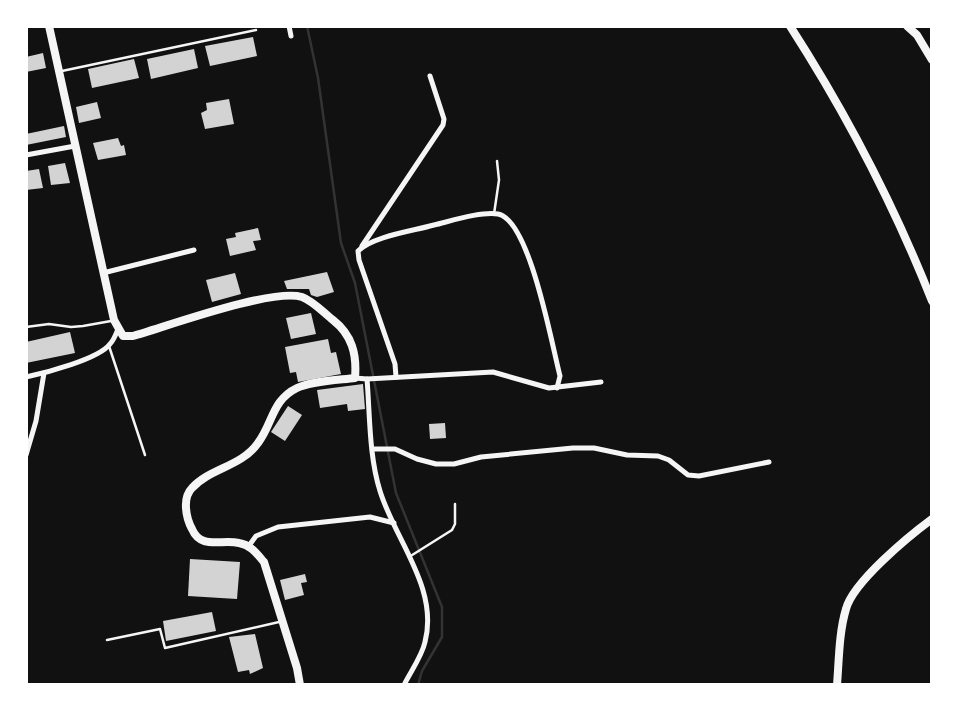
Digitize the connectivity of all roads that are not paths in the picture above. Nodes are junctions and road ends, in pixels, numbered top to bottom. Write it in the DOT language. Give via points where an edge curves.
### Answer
graph roads {
  1 [pos="48,26"];
  2 [pos="289,26"];
  3 [pos="790,26"];
  4 [pos="907,26"];
  5 [pos="256,30"];
  6 [pos="291,36"];
  7 [pos="927,45"];
  8 [pos="932,60"];
  9 [pos="58,71"];
  10 [pos="430,76"];
  11 [pos="75,146"];
  12 [pos="26,155"];
  13 [pos="497,161"];
  14 [pos="495,214"];
  15 [pos="194,250"];
  16 [pos="358,251"];
  17 [pos="103,273"];
  18 [pos="932,301"];
  19 [pos="114,320"];
  20 [pos="26,327"];
  21 [pos="120,332"];
  22 [pos="109,346"];
  23 [pos="44,373"];
  24 [pos="26,377"];
  25 [pos="396,377"];
  26 [pos="355,378"];
  27 [pos="367,379"];
  28 [pos="601,382"];
  29 [pos="557,388"];
  30 [pos="373,449"];
  31 [pos="26,455"];
  32 [pos="145,455"];
  33 [pos="769,462"];
  34 [pos="454,504"];
  35 [pos="932,519"];
  36 [pos="394,523"];
  37 [pos="248,547"];
  38 [pos="409,557"];
  39 [pos="282,621"];
  40 [pos="107,640"];
  41 [pos="300,685"];
  42 [pos="404,685"];
  43 [pos="837,685"];
  1 -- 9 [label="main road"];
  2 -- 6 [label="street"];
  3 -- 18 [label="main road" via="867,158"];
  4 -- 7 [label="main road"];
  5 -- 9 [label="lane"];
  7 -- 8 [label="main road"];
  9 -- 11 [label="main road"];
  10 -- 16 [label="street" via="443,125"];
  11 -- 12 [label="street"];
  11 -- 17 [label="main road"];
  13 -- 14 [label="lane"];
  14 -- 16 [label="street" via="441,224"];
  14 -- 29 [label="street" via="510,220 532,264 560,376"];
  15 -- 17 [label="street"];
  16 -- 25 [label="street" via="396,364"];
  17 -- 19 [label="main road"];
  19 -- 20 [label="lane" via="83,326"];
  19 -- 21 [label="main road"];
  21 -- 22 [label="street"];
  21 -- 26 [label="main road" via="134,336 246,303 285,295 304,298 337,323 351,341"];
  22 -- 23 [label="street"];
  22 -- 32 [label="lane"];
  23 -- 24 [label="street"];
  23 -- 31 [label="street"];
  25 -- 27 [label="street"];
  25 -- 29 [label="street" via="494,372"];
  26 -- 27 [label="street"];
  26 -- 37 [label="main road" via="298,387 278,402 258,444 236,463 190,489 188,520 196,537"];
  27 -- 30 [label="street"];
  28 -- 29 [label="street"];
  30 -- 33 [label="street" via="395,449 436,464 454,464 481,457 594,448 658,456 688,475 699,476"];
  30 -- 36 [label="street" via="380,492"];
  34 -- 38 [label="lane" via="452,530"];
  35 -- 43 [label="main road" via="866,578 846,607"];
  36 -- 37 [label="street" via="370,517 278,527 256,536"];
  36 -- 38 [label="street"];
  37 -- 39 [label="main road" via="264,562"];
  38 -- 42 [label="street" via="429,621 425,645"];
  39 -- 40 [label="lane" via="166,647 160,629"];
  39 -- 41 [label="main road"];
}
